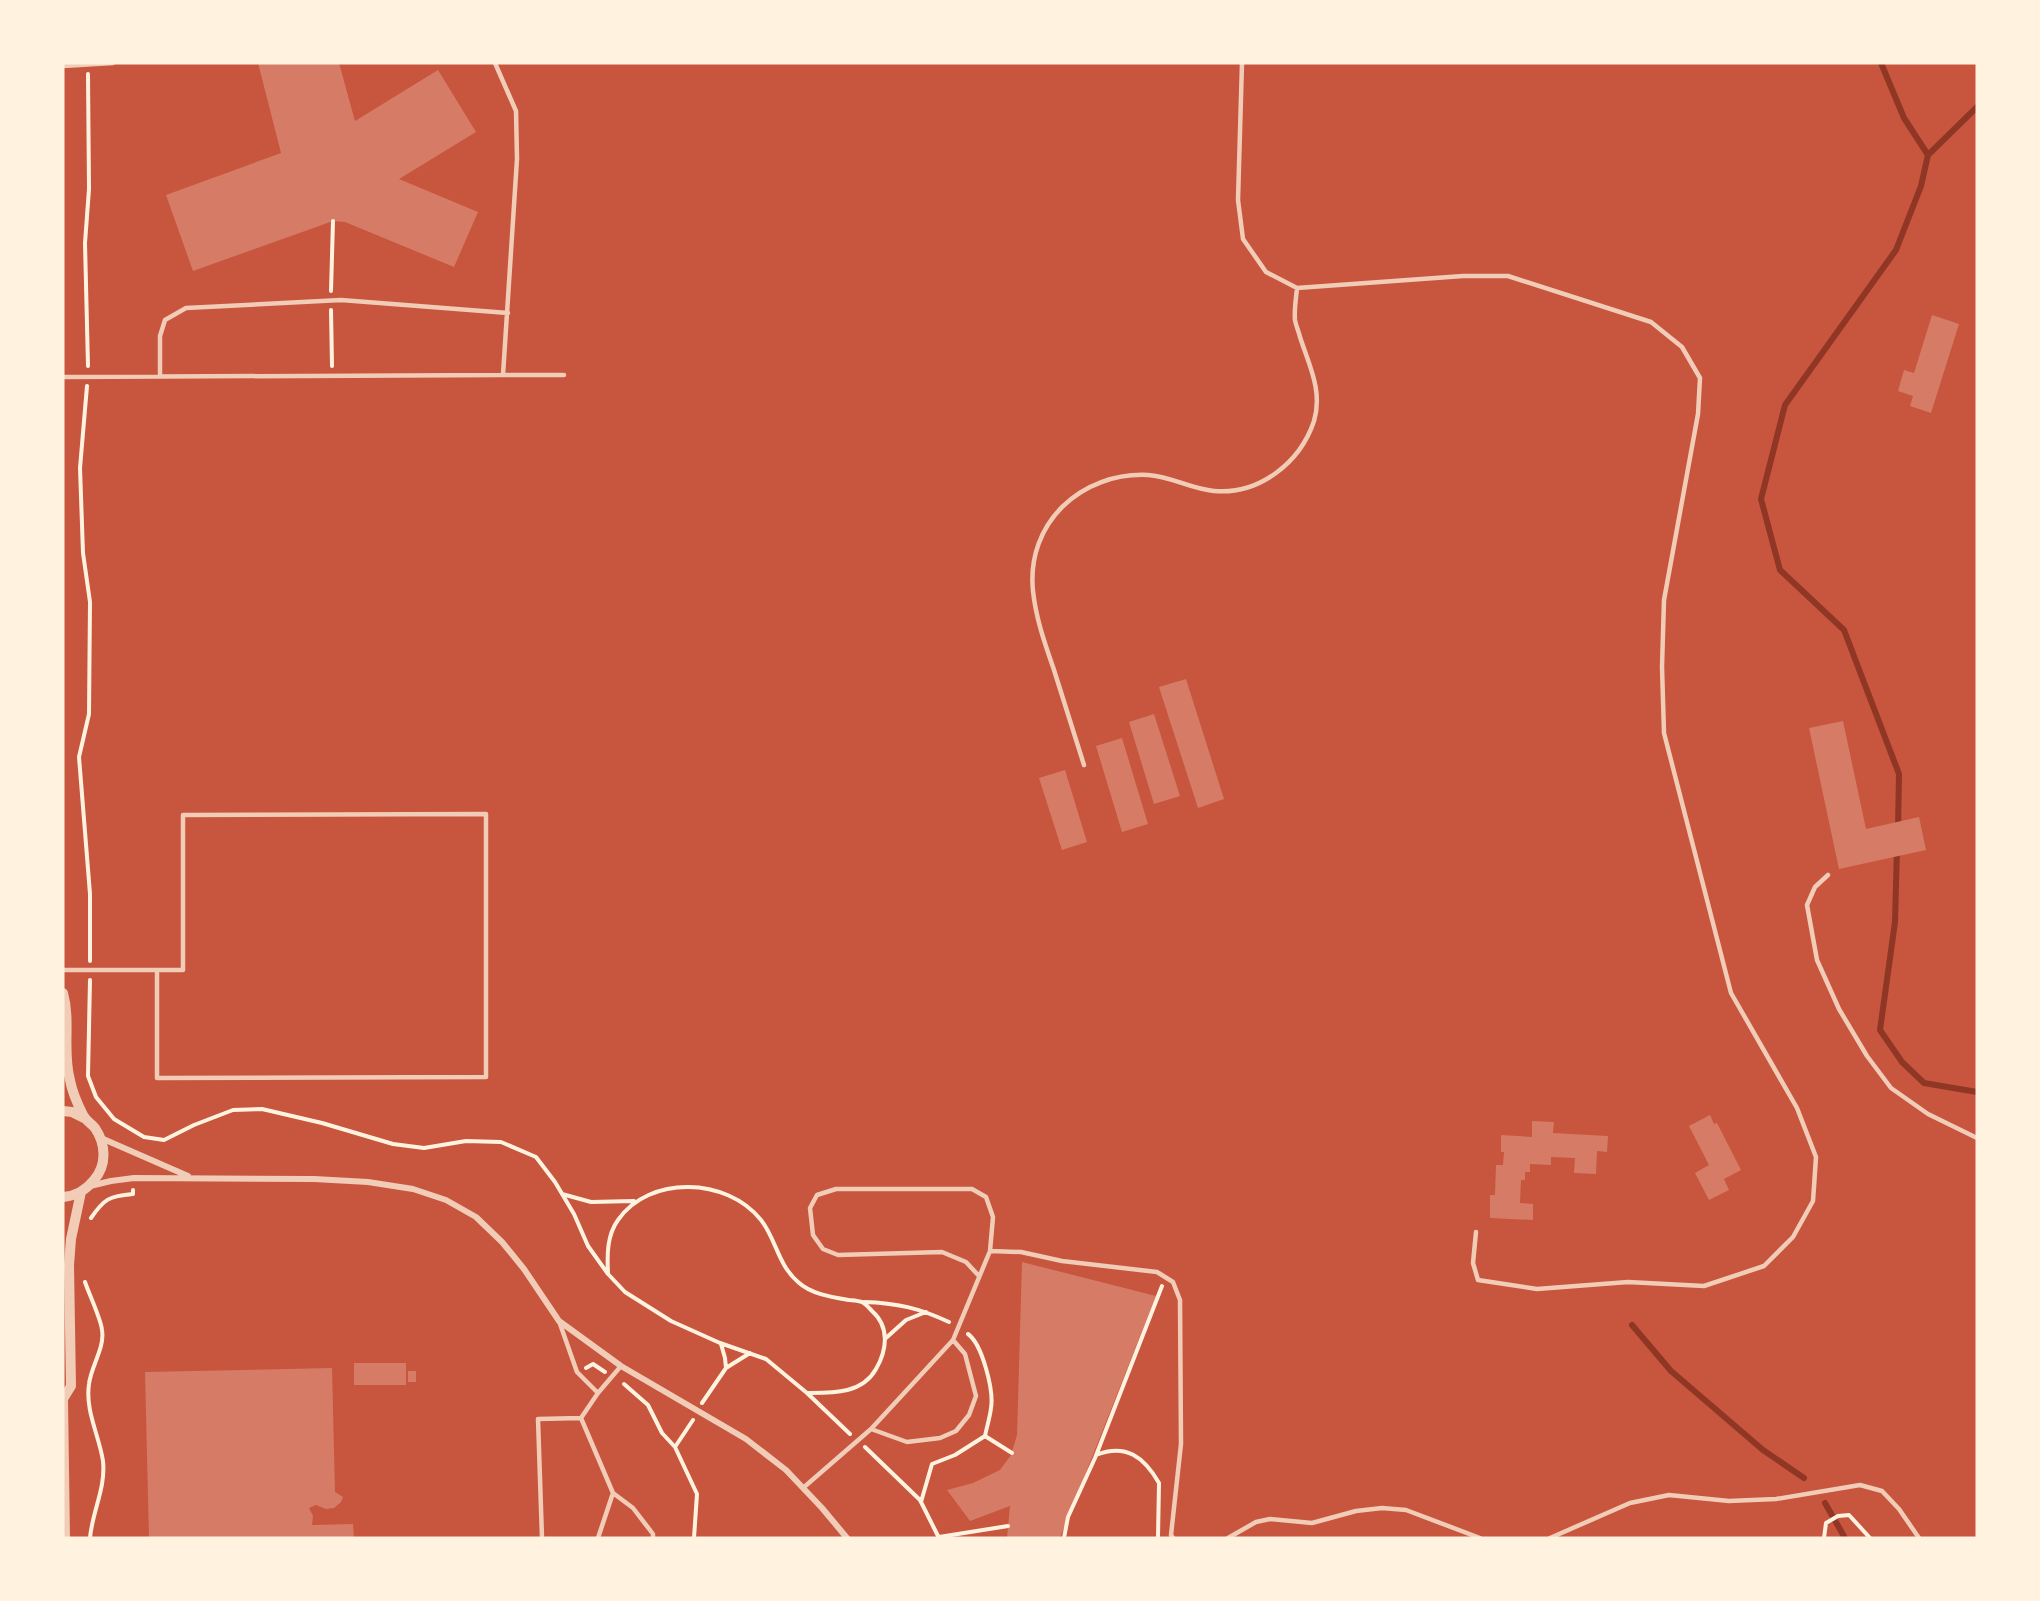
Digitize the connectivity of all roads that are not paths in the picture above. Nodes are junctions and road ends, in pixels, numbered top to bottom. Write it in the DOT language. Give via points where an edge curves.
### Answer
graph roads {
  1 [pos="113,63"];
  2 [pos="495,63"];
  3 [pos="1242,63"];
  4 [pos="63,66"];
  5 [pos="1297,288"];
  6 [pos="508,313"];
  7 [pos="503,375"];
  8 [pos="564,375"];
  9 [pos="160,376"];
  10 [pos="63,377"];
  11 [pos="1084,765"];
  12 [pos="1828,875"];
  13 [pos="63,970"];
  14 [pos="157,971"];
  15 [pos="63,993"];
  16 [pos="63,1111"];
  17 [pos="84,1118"];
  18 [pos="101,1138"];
  19 [pos="1977,1138"];
  20 [pos="191,1178"];
  21 [pos="85,1189"];
  22 [pos="63,1197"];
  23 [pos="1476,1232"];
  24 [pos="990,1251"];
  25 [pos="979,1276"];
  26 [pos="559,1321"];
  27 [pos="953,1340"];
  28 [pos="621,1366"];
  29 [pos="598,1393"];
  30 [pos="63,1399"];
  31 [pos="581,1418"];
  32 [pos="871,1429"];
  33 [pos="803,1488"];
  34 [pos="613,1493"];
  35 [pos="65,1538"];
  36 [pos="542,1538"];
  37 [pos="598,1538"];
  38 [pos="653,1538"];
  39 [pos="847,1538"];
  40 [pos="1173,1538"];
  41 [pos="1228,1538"];
  42 [pos="1480,1538"];
  43 [pos="1550,1538"];
  44 [pos="1919,1538"];
  1 -- 4 [label="lane"];
  2 -- 6 [label="lane" via="516,111"];
  3 -- 5 [label="lane" via="1238,200 1243,239 1266,272"];
  5 -- 11 [label="lane" via="1295,321 1317,396 1313,422 1292,460 1258,484 1234,490 1213,491 1150,475 1104,480 1062,506 1046,526 1035,559 1037,619"];
  5 -- 23 [label="lane" via="1508,276 1651,322 1682,347 1700,378 1698,414 1664,600 1664,733 1731,993 1797,1108 1816,1157 1813,1201 1793,1237 1764,1266 1704,1286 1628,1282 1537,1289 1478,1280 1473,1263"];
  6 -- 7 [label="lane"];
  6 -- 9 [label="lane" via="331,300 186,308 165,320 160,336"];
  7 -- 8 [label="lane"];
  7 -- 9 [label="lane"];
  9 -- 10 [label="lane"];
  12 -- 19 [label="lane" via="1815,887 1808,905 1817,960 1839,1009 1891,1088 1928,1114"];
  13 -- 14 [label="lane"];
  14 -- 14 [label="lane" via="183,970 183,815 486,814 486,1077 157,1078"];
  15 -- 17 [label="street" via="70,1081"];
  16 -- 17 [label="street"];
  17 -- 18 [label="street"];
  18 -- 20 [label="street"];
  18 -- 21 [label="street" via="102,1164 97,1177"];
  20 -- 21 [label="street" via="111,1180"];
  20 -- 26 [label="street" via="368,1182 412,1189 446,1200 476,1217 502,1242"];
  21 -- 22 [label="street"];
  21 -- 30 [label="street" via="71,1239 71,1386"];
  24 -- 25 [label="lane"];
  24 -- 25 [label="lane" via="993,1217 986,1197 972,1189 836,1188 817,1195 810,1208 813,1235 823,1250 838,1255 942,1252 966,1262"];
  24 -- 40 [label="lane" via="1157,1272 1173,1282 1180,1300 1181,1444"];
  25 -- 27 [label="lane"];
  26 -- 28 [label="street"];
  26 -- 29 [label="lane" via="577,1372"];
  27 -- 32 [label="lane"];
  27 -- 32 [label="lane" via="965,1354 976,1396 969,1415 956,1431 940,1438 908,1442"];
  28 -- 29 [label="lane"];
  28 -- 33 [label="street" via="746,1439"];
  29 -- 31 [label="lane"];
  30 -- 35 [label="street"];
  31 -- 34 [label="lane"];
  31 -- 36 [label="lane" via="538,1419"];
  32 -- 33 [label="lane"];
  33 -- 39 [label="street"];
  34 -- 37 [label="lane"];
  34 -- 38 [label="lane" via="633,1508"];
  41 -- 42 [label="lane" via="1270,1518 1312,1523 1382,1508 1406,1510"];
  43 -- 44 [label="lane" via="1629,1503 1669,1495 1729,1502 1776,1499 1860,1485 1882,1491"];
}
